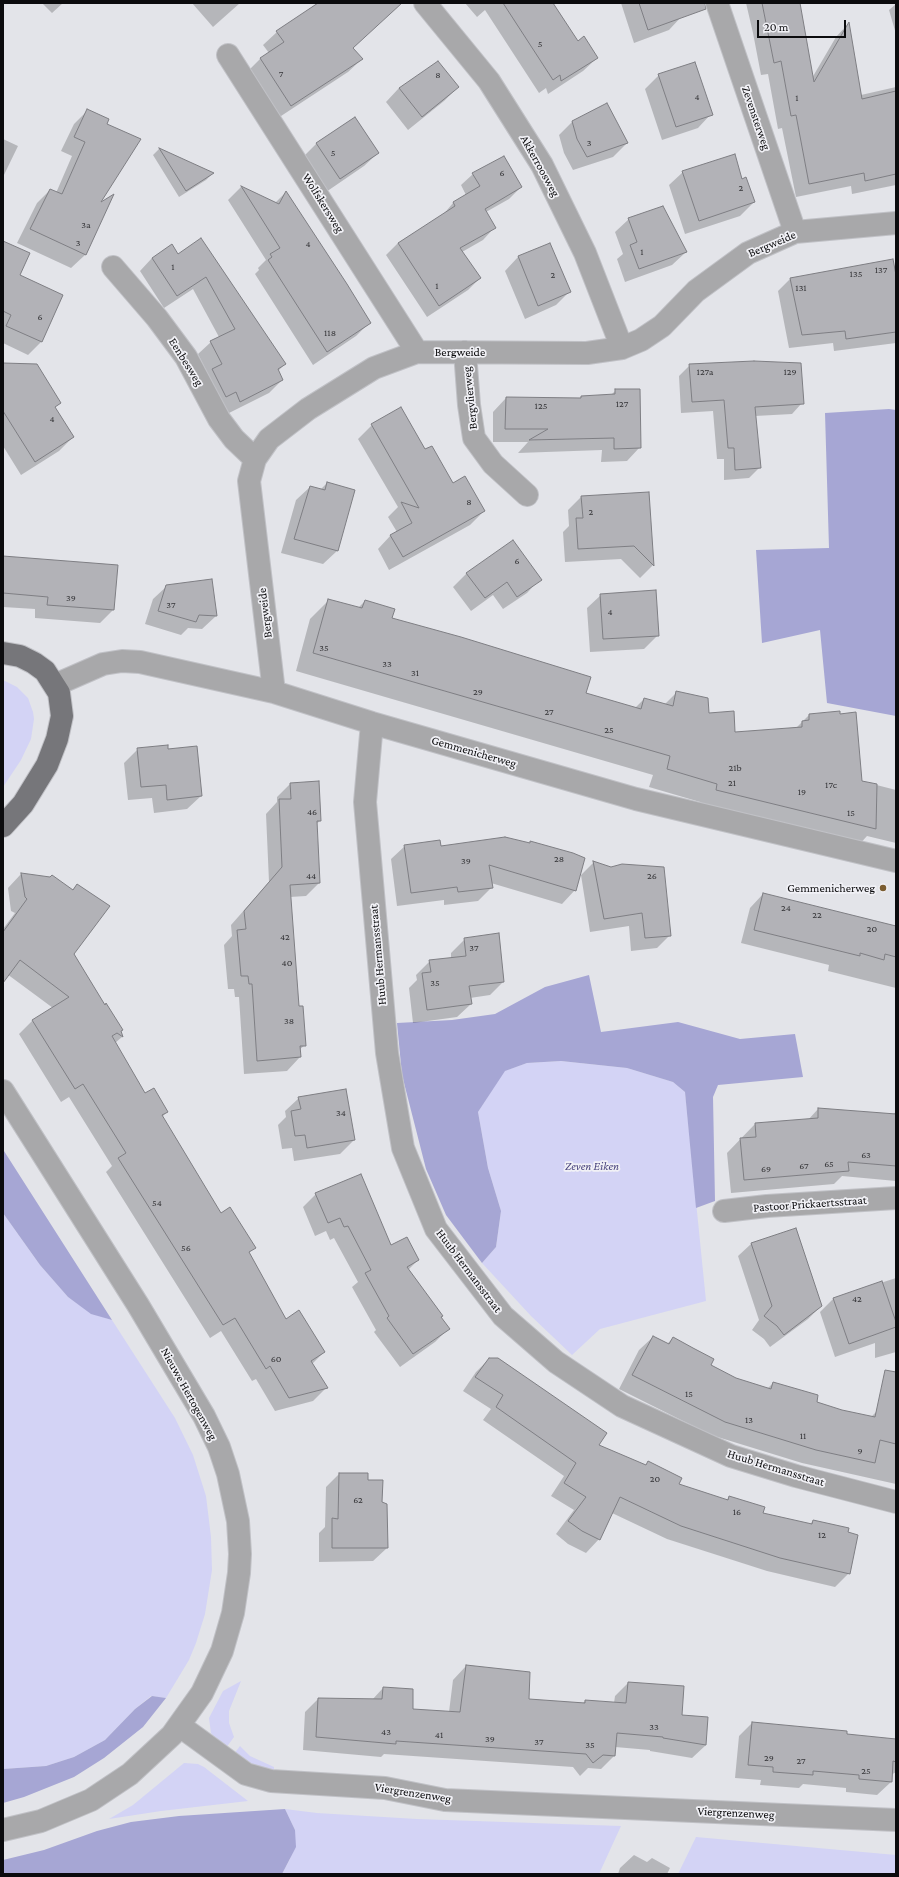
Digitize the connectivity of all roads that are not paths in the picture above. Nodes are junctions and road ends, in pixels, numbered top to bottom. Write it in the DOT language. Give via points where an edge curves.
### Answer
graph roads {
  1 [pos="425,3"];
  2 [pos="717,3"];
  3 [pos="228,55"];
  4 [pos="896,223"];
  5 [pos="795,232"];
  6 [pos="113,267"];
  7 [pos="622,348"];
  8 [pos="417,352"];
  9 [pos="465,352"];
  10 [pos="255,459"];
  11 [pos="527,495"];
  12 [pos="3,653"];
  13 [pos="56,686"];
  14 [pos="274,692"];
  15 [pos="372,723"];
  16 [pos="3,826"];
  17 [pos="896,861"];
  18 [pos="3,1091"];
  19 [pos="896,1198"];
  20 [pos="724,1211"];
  21 [pos="896,1502"];
  22 [pos="180,1726"];
  23 [pos="896,1820"];
  24 [pos="3,1830"];
  1 -- 7 [label="street, Akkerroosweg" via="489,81 542,165 585,253"];
  2 -- 5 [label="street, Zevensterweg"];
  3 -- 8 [label="street, Wolfskersweg"];
  4 -- 5 [label="street, Bergweide"];
  5 -- 7 [label="street, Bergweide" via="748,253 696,291 662,326 641,340"];
  6 -- 10 [label="street, Eenbesweg" via="157,318 186,357 219,419 234,439"];
  7 -- 9 [label="street, Bergweide" via="587,353"];
  8 -- 9 [label="street, Bergweide"];
  8 -- 10 [label="street, Bergweide" via="374,368 308,409 270,439"];
  9 -- 11 [label="street, Bergvlierweg" via="474,438 493,464"];
  10 -- 14 [label="street, Bergweide" via="249,481"];
  12 -- 13 [label="main road" via="34,662 50,675"];
  13 -- 14 [label="street, Gemmenicherweg" via="103,664 122,660"];
  13 -- 16 [label="main road" via="62,708 57,739 48,765 23,804"];
  14 -- 15 [label="street, Gemmenicherweg"];
  15 -- 17 [label="street, Gemmenicherweg" via="636,799"];
  15 -- 21 [label="street, Huub Hermansstraat" via="365,802 387,1053 403,1148 436,1228 503,1316 556,1362 622,1406 731,1456"];
  18 -- 22 [label="street, Nieuwe Hertogenweg" via="189,1390 212,1433 228,1474 235,1502 239,1536 239,1573 233,1613 216,1664 202,1693"];
  19 -- 20 [label="street, Pastoor Prickaertsstraat"];
  22 -- 23 [label="street, Viergrenzenweg" via="246,1774 271,1781 385,1788 445,1800"];
  22 -- 24 [label="street" via="130,1774 91,1800 41,1821"];
}
